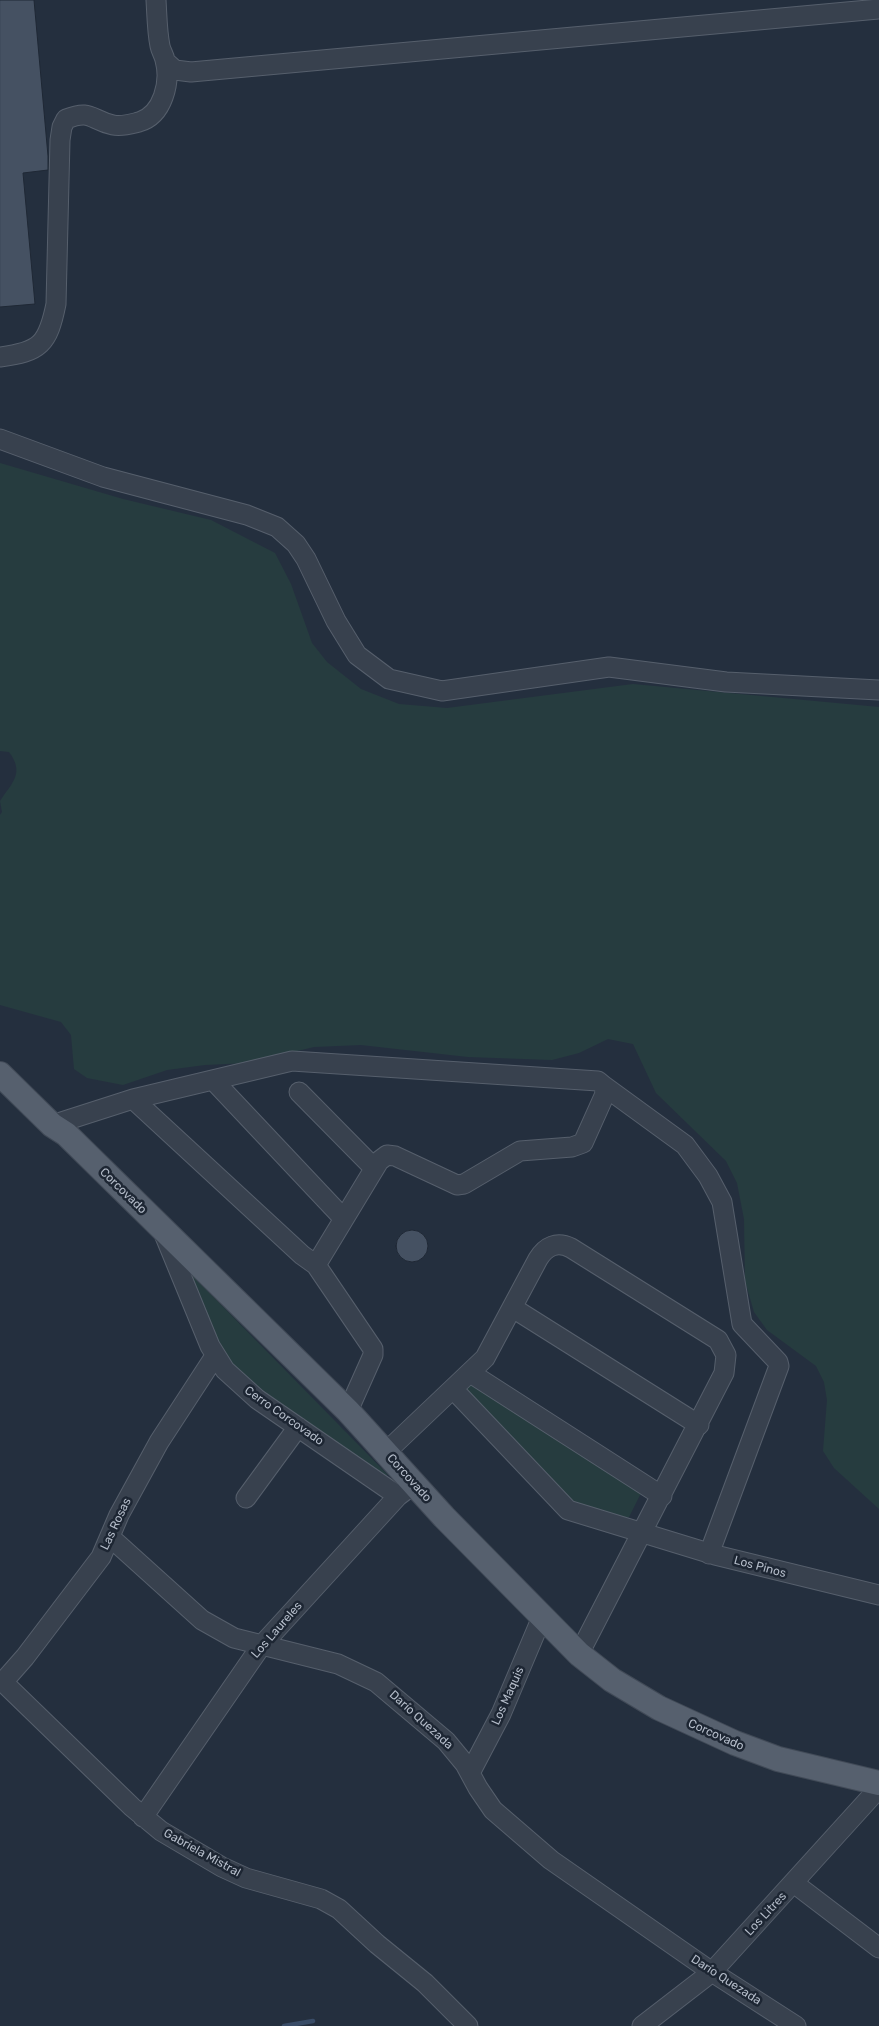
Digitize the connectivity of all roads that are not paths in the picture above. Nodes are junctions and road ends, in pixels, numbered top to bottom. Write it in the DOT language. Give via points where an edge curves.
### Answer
graph roads {
  1 [pos="156,0"];
  2 [pos="879,9"];
  3 [pos="166,62"];
  4 [pos="0,357"];
  5 [pos="0,439"];
  6 [pos="879,690"];
  7 [pos="0,1074"];
  8 [pos="213,1080"];
  9 [pos="604,1086"];
  10 [pos="299,1092"];
  11 [pos="133,1099"];
  12 [pos="52,1125"];
  13 [pos="374,1168"];
  14 [pos="344,1219"];
  15 [pos="162,1229"];
  16 [pos="316,1265"];
  17 [pos="514,1308"];
  18 [pos="215,1356"];
  19 [pos="472,1374"];
  20 [pos="454,1390"];
  21 [pos="348,1411"];
  22 [pos="699,1425"];
  23 [pos="298,1427"];
  24 [pos="386,1452"];
  25 [pos="406,1490"];
  26 [pos="662,1496"];
  27 [pos="246,1498"];
  28 [pos="643,1532"];
  29 [pos="110,1537"];
  30 [pos="710,1554"];
  31 [pos="879,1595"];
  32 [pos="542,1618"];
  33 [pos="261,1646"];
  34 [pos="579,1654"];
  35 [pos="3,1682"];
  36 [pos="470,1773"];
  37 [pos="879,1783"];
  38 [pos="879,1788"];
  39 [pos="143,1817"];
  40 [pos="795,1884"];
  41 [pos="879,1948"];
  42 [pos="712,1972"];
  43 [pos="468,2026"];
  44 [pos="642,2026"];
  45 [pos="796,2026"];
  1 -- 3 [label="street" via="160,48"];
  2 -- 3 [label="street" via="191,72 175,70"];
  3 -- 4 [label="street" via="161,104 144,120 112,125 92,115 79,114 66,119 60,149 56,304 52,325 47,336 33,350"];
  5 -- 6 [label="street" via="103,477 248,514 277,527 296,544 306,559 336,621 357,655 390,679 442,691 609,667 726,682"];
  7 -- 12 [label="main road, Corcovado"];
  8 -- 9 [label="street" via="292,1061 598,1081"];
  8 -- 11 [label="street"];
  8 -- 14 [label="street"];
  9 -- 13 [label="street" via="605,1094 578,1146 520,1152 457,1185 390,1154"];
  9 -- 30 [label="street" via="685,1145 708,1176 722,1202 742,1324 777,1359 778,1369"];
  10 -- 13 [label="street"];
  11 -- 12 [label="street"];
  11 -- 16 [label="street"];
  12 -- 15 [label="main road, Corcovado" via="66,1134"];
  13 -- 14 [label="street"];
  14 -- 16 [label="street"];
  15 -- 18 [label="street, Cerro Corcovado"];
  15 -- 21 [label="main road, Corcovado"];
  16 -- 21 [label="street" via="373,1349"];
  17 -- 19 [label="street" via="490,1351"];
  17 -- 22 [label="street"];
  17 -- 22 [label="street" via="541,1254 552,1245 562,1244 713,1336 724,1350 726,1365"];
  18 -- 23 [label="street, Cerro Corcovado" via="246,1391"];
  18 -- 29 [label="street, Las Rosas" via="159,1442 119,1514"];
  19 -- 20 [label="street"];
  19 -- 26 [label="street"];
  20 -- 24 [label="street"];
  20 -- 28 [label="street, Los Pinos" via="568,1510"];
  21 -- 24 [label="main road, Corcovado"];
  22 -- 26 [label="street"];
  23 -- 25 [label="street, Cerro Corcovado"];
  23 -- 27 [label="street"];
  24 -- 25 [label="main road, Corcovado"];
  25 -- 32 [label="main road, Corcovado" via="444,1517"];
  25 -- 33 [label="street, Los Laureles"];
  26 -- 28 [label="street"];
  28 -- 30 [label="street, Los Pinos"];
  28 -- 34 [label="street"];
  29 -- 33 [label="street, Darío Quezada" via="202,1620 226,1635"];
  29 -- 35 [label="street, Las Rosas" via="90,1572"];
  30 -- 31 [label="street, Los Pinos"];
  32 -- 34 [label="main road, Corcovado"];
  32 -- 36 [label="street, Los Maquis"];
  33 -- 36 [label="street, Darío Quezada" via="338,1664 376,1682 446,1742"];
  33 -- 39 [label="street, Los Laureles"];
  34 -- 37 [label="main road, Corcovado" via="612,1680 659,1708 735,1743 778,1759"];
  35 -- 39 [label="street, Gabriela Mistral"];
  36 -- 42 [label="street, Darío Quezada" via="493,1810 551,1860"];
  38 -- 40 [label="street, Los Litres"];
  39 -- 43 [label="street, Gabriela Mistral" via="222,1867 266,1885 321,1899 338,1909 425,1982"];
  40 -- 41 [label="street"];
  40 -- 42 [label="street, Los Litres"];
  42 -- 44 [label="street, Los Litres"];
  42 -- 45 [label="street, Darío Quezada"];
}
